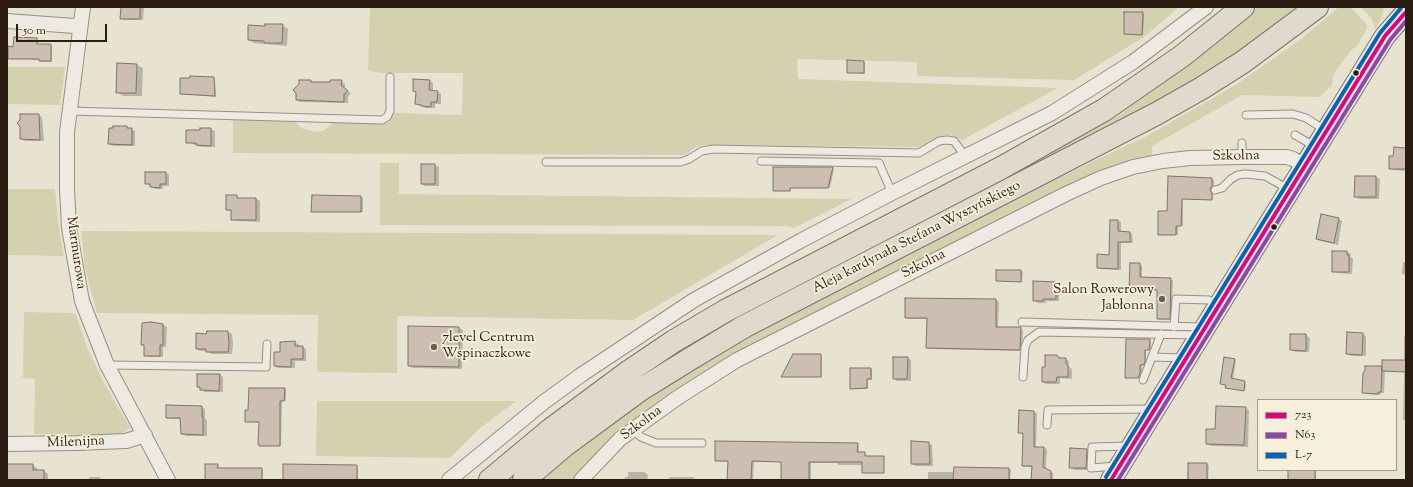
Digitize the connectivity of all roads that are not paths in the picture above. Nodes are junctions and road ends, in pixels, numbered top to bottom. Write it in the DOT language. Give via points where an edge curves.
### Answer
graph roads {
  1 [pos="83,7"];
  2 [pos="1206,7"];
  3 [pos="1244,7"];
  4 [pos="1317,7"];
  5 [pos="1395,10"];
  6 [pos="7,22"];
  7 [pos="80,26"];
  8 [pos="390,77"];
  9 [pos="70,111"];
  10 [pos="1246,115"];
  11 [pos="1295,135"];
  12 [pos="1322,139"];
  13 [pos="965,156"];
  14 [pos="761,161"];
  15 [pos="546,162"];
  16 [pos="1306,166"];
  17 [pos="1215,190"];
  18 [pos="1291,190"];
  19 [pos="892,192"];
  20 [pos="1220,306"];
  21 [pos="1022,322"];
  22 [pos="1174,327"];
  23 [pos="1204,331"];
  24 [pos="1161,334"];
  25 [pos="267,344"];
  26 [pos="1152,357"];
  27 [pos="1187,359"];
  28 [pos="107,364"];
  29 [pos="1023,377"];
  30 [pos="1144,380"];
  31 [pos="1155,409"];
  32 [pos="1047,425"];
  33 [pos="633,430"];
  34 [pos="145,435"];
  35 [pos="702,443"];
  36 [pos="7,444"];
  37 [pos="1132,446"];
  38 [pos="1116,473"];
  39 [pos="168,480"];
  40 [pos="449,480"];
  41 [pos="490,480"];
  42 [pos="524,480"];
  43 [pos="581,480"];
  1 -- 7 [label="street, Marmurowa"];
  2 -- 13 [label="street" via="1133,62 1052,113"];
  3 -- 41 [label="main road, Aleja kardynała Stefana Wyszyńskiego" via="1182,56 1104,110 1001,168 725,311 674,341 550,430"];
  4 -- 42 [label="main road, Aleja kardynała Stefana Wyszyńskiego" via="1243,62 1156,114 745,326 690,358 633,395 564,446"];
  5 -- 12 [label="main road" via="1385,36"];
  6 -- 7 [label="street"];
  7 -- 9 [label="street, Marmurowa"];
  8 -- 9 [label="lane" via="390,111 382,120"];
  9 -- 28 [label="street, Marmurowa" via="67,148 69,228 82,301"];
  10 -- 12 [label="lane" via="1293,114 1306,118"];
  11 -- 12 [label="lane"];
  12 -- 16 [label="main road"];
  13 -- 15 [label="lane" via="954,141 947,140 939,141 919,153 713,149 681,162"];
  13 -- 19 [label="street"];
  14 -- 19 [label="lane" via="879,163"];
  16 -- 18 [label="main road"];
  16 -- 33 [label="street, Szkolna" via="1290,158 1242,150 1133,166 1101,178 737,360"];
  17 -- 18 [label="lane" via="1222,188 1238,175 1245,174 1265,176"];
  18 -- 20 [label="main road"];
  19 -- 40 [label="street" via="694,300 581,374"];
  20 -- 22 [label="lane" via="1209,300 1176,299"];
  20 -- 23 [label="main road"];
  21 -- 22 [label="lane"];
  22 -- 23 [label="lane"];
  23 -- 24 [label="lane"];
  23 -- 27 [label="main road"];
  24 -- 26 [label="lane"];
  24 -- 29 [label="lane" via="1039,332 1028,340 1025,347"];
  25 -- 28 [label="lane" via="266,367"];
  26 -- 27 [label="lane"];
  26 -- 30 [label="lane"];
  27 -- 31 [label="main road"];
  28 -- 34 [label="street, Marmurowa"];
  31 -- 32 [label="lane" via="1048,410"];
  31 -- 37 [label="main road"];
  33 -- 35 [label="lane" via="641,437 656,443"];
  33 -- 43 [label="street, Szkolna" via="620,439"];
  34 -- 36 [label="street, Milenijna" via="126,440 77,444"];
  34 -- 39 [label="street, Marmurowa"];
  37 -- 38 [label="main road"];
  37 -- 38 [label="lane" via="1092,447 1091,468"];
}
